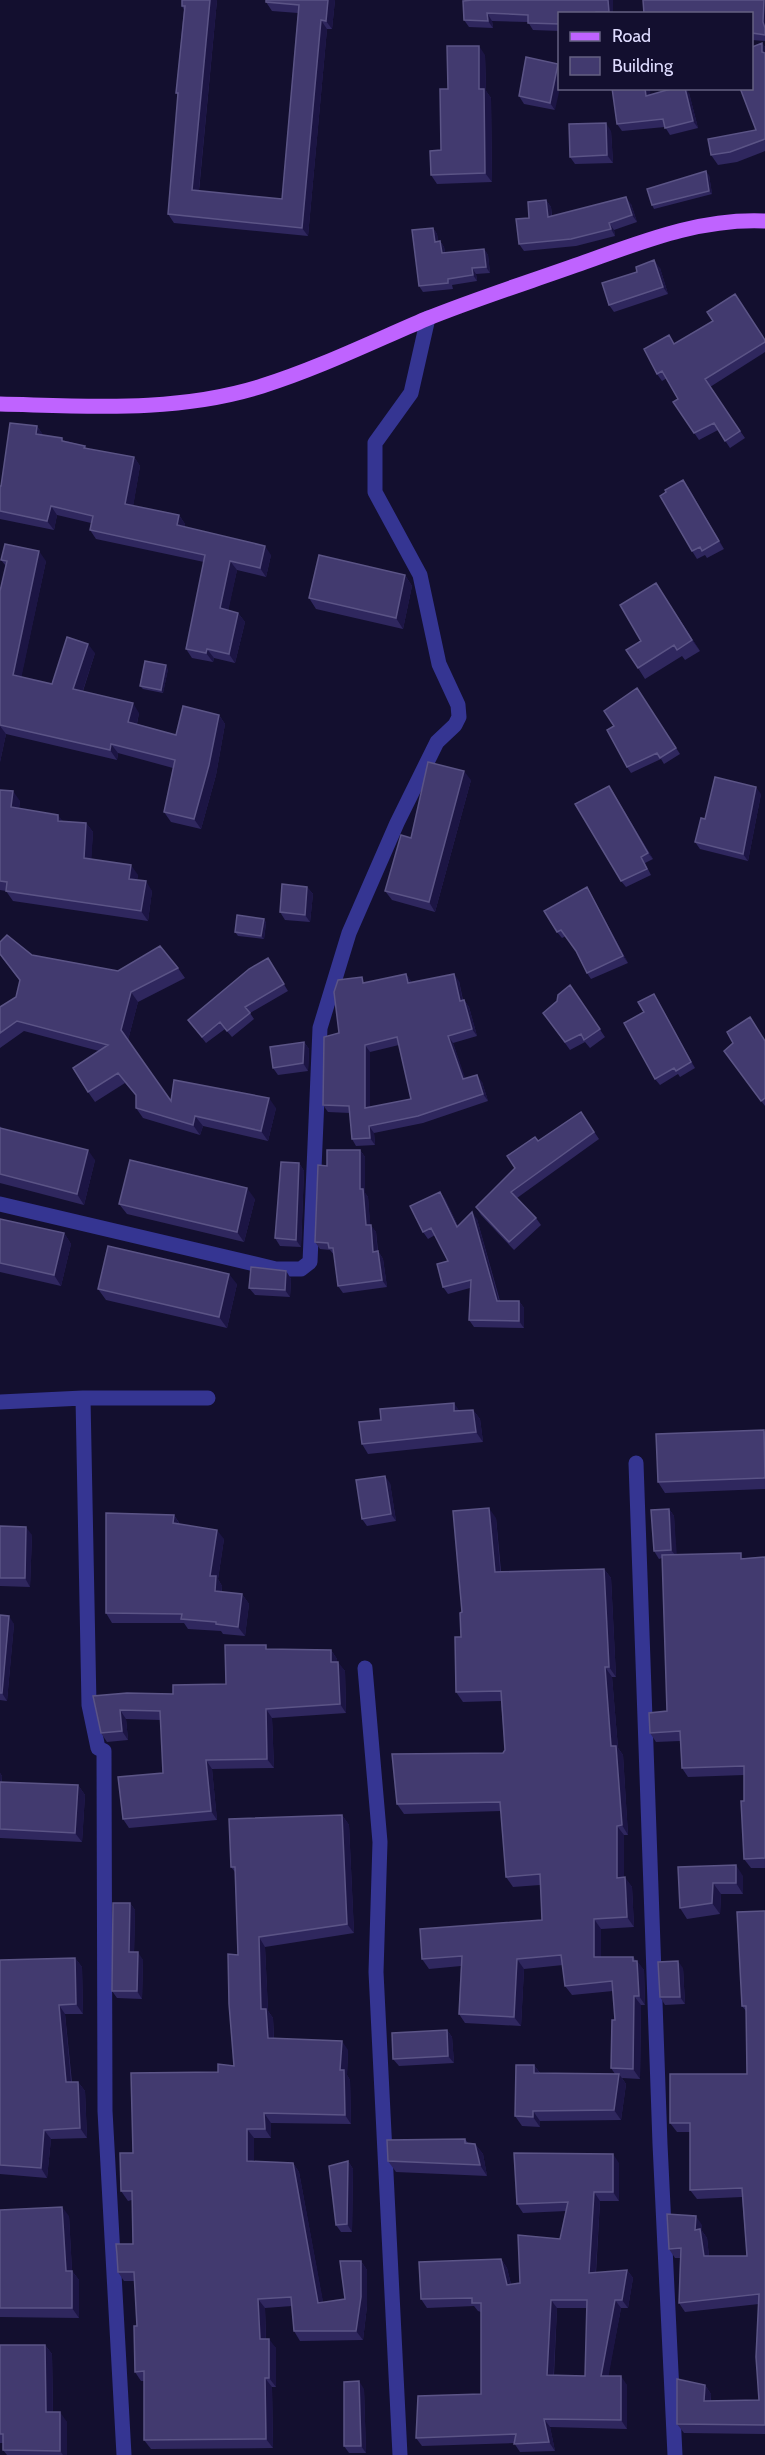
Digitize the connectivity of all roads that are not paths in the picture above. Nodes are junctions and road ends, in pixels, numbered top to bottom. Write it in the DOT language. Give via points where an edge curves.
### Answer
graph roads {
  1 [pos="765,220"];
  2 [pos="428,318"];
  3 [pos="0,404"];
  4 [pos="0,1204"];
  5 [pos="83,1398"];
  6 [pos="208,1398"];
  7 [pos="0,1402"];
  8 [pos="636,1463"];
  9 [pos="365,1668"];
  10 [pos="124,2455"];
  11 [pos="400,2455"];
  12 [pos="675,2455"];
  1 -- 2 [label="main road" via="707,224 662,234"];
  2 -- 3 [label="main road" via="324,364 223,396 124,406"];
  2 -- 4 [label="street" via="411,393 375,443 375,492 420,575 439,664 458,705 459,717 437,742 397,823 349,933 320,1028 310,1262 301,1269 276,1269"];
  5 -- 6 [label="street"];
  5 -- 7 [label="street"];
  5 -- 10 [label="street" via="89,1705 98,1748 104,1751 105,2111"];
  8 -- 12 [label="street"];
  9 -- 11 [label="street" via="380,1842 376,1972"];
}
